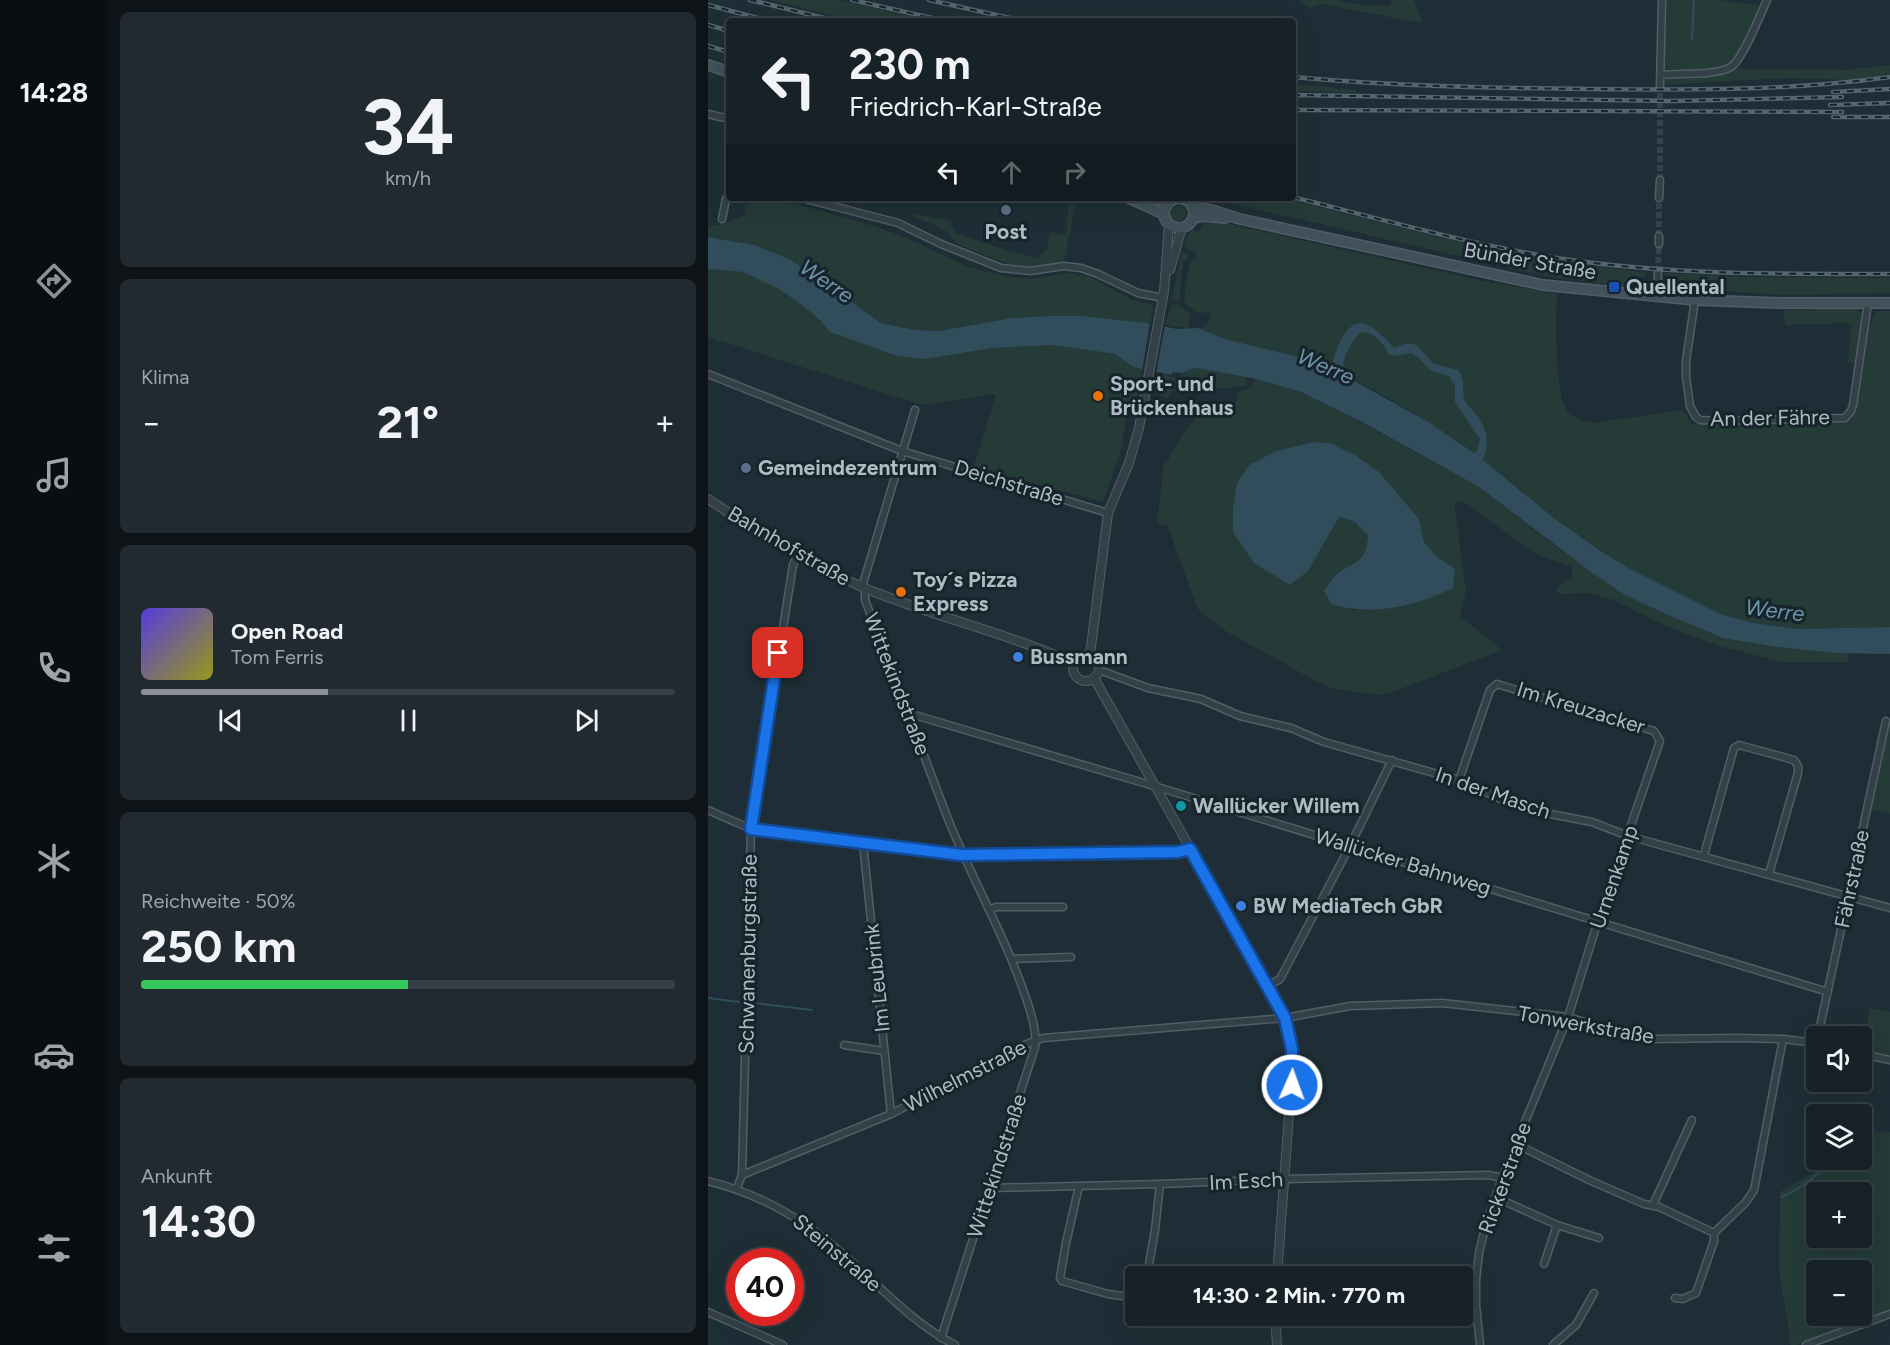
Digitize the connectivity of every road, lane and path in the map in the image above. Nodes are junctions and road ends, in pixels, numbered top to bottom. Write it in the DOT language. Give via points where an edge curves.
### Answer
graph roads {
  1 [pos="1662,0"];
  2 [pos="1767,0"];
  3 [pos="708,65"];
  4 [pos="726,71"];
  5 [pos="1661,75"];
  6 [pos="1660,86"];
  7 [pos="708,114"];
  8 [pos="726,118"];
  9 [pos="1660,180"];
  10 [pos="1659,198"];
  11 [pos="726,199"];
  12 [pos="814,201"];
  13 [pos="1136,201"];
  14 [pos="1163,201"];
  15 [pos="1186,201"];
  16 [pos="1169,202"];
  17 [pos="1192,206"];
  18 [pos="1164,214"];
  19 [pos="1193,218"];
  20 [pos="722,219"];
  21 [pos="1240,219"];
  22 [pos="1169,224"];
  23 [pos="1182,227"];
  24 [pos="1658,272"];
  25 [pos="1163,295"];
  26 [pos="1657,297"];
  27 [pos="1695,300"];
  28 [pos="1868,303"];
  29 [pos="1890,303"];
  30 [pos="708,374"];
  31 [pos="915,410"];
  32 [pos="902,451"];
  33 [pos="708,499"];
  34 [pos="1108,513"];
  35 [pos="797,556"];
  36 [pos="863,588"];
  37 [pos="1090,655"];
  38 [pos="1074,663"];
  39 [pos="1099,670"];
  40 [pos="1094,678"];
  41 [pos="908,713"];
  42 [pos="1886,721"];
  43 [pos="1659,737"];
  44 [pos="1392,760"];
  45 [pos="1459,780"];
  46 [pos="1154,786"];
  47 [pos="708,810"];
  48 [pos="751,829"];
  49 [pos="1628,836"];
  50 [pos="863,843"];
  51 [pos="1350,846"];
  52 [pos="1190,849"];
  53 [pos="962,855"];
  54 [pos="1704,855"];
  55 [pos="1769,874"];
  56 [pos="1849,896"];
  57 [pos="1063,908"];
  58 [pos="1890,908"];
  59 [pos="989,910"];
  60 [pos="1598,921"];
  61 [pos="1071,957"];
  62 [pos="1012,959"];
  63 [pos="1268,986"];
  64 [pos="1828,992"];
  65 [pos="1568,1017"];
  66 [pos="1285,1018"];
  67 [pos="1820,1026"];
  68 [pos="1036,1039"];
  69 [pos="1783,1039"];
  70 [pos="1806,1041"];
  71 [pos="844,1045"];
  72 [pos="884,1051"];
  73 [pos="1872,1056"];
  74 [pos="1890,1060"];
  75 [pos="891,1114"];
  76 [pos="1692,1120"];
  77 [pos="1516,1144"];
  78 [pos="742,1175"];
  79 [pos="1502,1178"];
  80 [pos="1285,1179"];
  81 [pos="708,1181"];
  82 [pos="1160,1184"];
  83 [pos="1079,1186"];
  84 [pos="737,1188"];
  85 [pos="990,1188"];
  86 [pos="1495,1197"];
  87 [pos="1653,1205"];
  88 [pos="1557,1225"];
  89 [pos="1714,1233"];
  90 [pos="1599,1238"];
  91 [pos="1544,1264"];
  92 [pos="1149,1266"];
  93 [pos="1278,1266"];
  94 [pos="1594,1293"];
  95 [pos="1125,1296"];
  96 [pos="1676,1298"];
  97 [pos="708,1312"];
  98 [pos="1890,1314"];
  99 [pos="1276,1326"];
  100 [pos="944,1341"];
  101 [pos="783,1345"];
  102 [pos="955,1345"];
  103 [pos="1277,1345"];
  104 [pos="1480,1345"];
  105 [pos="1553,1345"];
  106 [pos="1806,1345"];
  1 -- 5 [label="street"];
  2 -- 5 [label="street" via="1740,57 1730,67"];
  3 -- 4 [label="main road"];
  5 -- 6 [label="street"];
  7 -- 8 [label="street"];
  9 -- 10 [label="street"];
  11 -- 20 [label="street"];
  12 -- 25 [label="street" via="898,223 1000,268 1081,268 1138,293"];
  13 -- 18 [label="main road"];
  14 -- 16 [label="main road"];
  15 -- 17 [label="main road"];
  16 -- 18 [label="main road"];
  17 -- 19 [label="main road"];
  17 -- 21 [label="main road"];
  18 -- 22 [label="main road"];
  19 -- 21 [label="main road"];
  19 -- 23 [label="main road"];
  21 -- 26 [label="main road, Bünder Straße" via="1543,285"];
  22 -- 23 [label="main road"];
  22 -- 25 [label="street"];
  23 -- 25 [label="street"];
  24 -- 26 [label="street"];
  25 -- 34 [label="street" via="1135,444"];
  26 -- 27 [label="main road, Bünder Straße"];
  27 -- 28 [label="main road, Bünder Straße"];
  27 -- 28 [label="street, An der Fähre" via="1686,361 1690,406 1700,420 1723,421 1848,416 1853,405"];
  28 -- 29 [label="main road, Bünder Straße"];
  30 -- 32 [label="street, Deichstraße"];
  31 -- 32 [label="street"];
  32 -- 34 [label="street, Deichstraße"];
  32 -- 36 [label="street"];
  33 -- 35 [label="street, Bahnhofstraße"];
  34 -- 37 [label="street"];
  35 -- 36 [label="street, Bahnhofstraße"];
  35 -- 48 [label="street, Schwanenburgstraße"];
  36 -- 38 [label="street, Bahnhofstraße"];
  36 -- 41 [label="street, Wittekindstraße"];
  37 -- 38 [label="street" via="1081,656"];
  37 -- 39 [label="street" via="1096,659"];
  38 -- 40 [label="street" via="1079,679"];
  39 -- 40 [label="street"];
  39 -- 44 [label="street, In der Masch"];
  40 -- 46 [label="street"];
  41 -- 46 [label="street, Wallücker Bahnweg"];
  41 -- 53 [label="street, Wittekindstraße"];
  42 -- 56 [label="street, Fährstraße"];
  43 -- 45 [label="street, Im Kreuzacker" via="1654,731 1497,684 1490,690"];
  43 -- 49 [label="street, Urnenkamp" via="1660,744"];
  44 -- 45 [label="street, In der Masch"];
  44 -- 51 [label="street"];
  45 -- 49 [label="street, In der Masch" via="1505,801 1592,822"];
  46 -- 51 [label="street, Wallücker Bahnweg"];
  46 -- 52 [label="street"];
  47 -- 48 [label="street"];
  48 -- 50 [label="street"];
  48 -- 78 [label="street, Schwanenburgstraße"];
  49 -- 54 [label="street, In der Masch"];
  49 -- 60 [label="street, Urnenkamp"];
  50 -- 53 [label="street"];
  50 -- 72 [label="street, Im Leubrink"];
  51 -- 60 [label="street, Wallücker Bahnweg"];
  51 -- 63 [label="street" via="1280,979"];
  52 -- 53 [label="street"];
  52 -- 63 [label="street"];
  53 -- 59 [label="street, Wittekindstraße"];
  54 -- 55 [label="street, In der Masch"];
  54 -- 55 [label="street" via="1734,748 1739,745 1794,760 1798,772"];
  55 -- 56 [label="street, In der Masch"];
  56 -- 58 [label="street, In der Masch"];
  56 -- 64 [label="street, Fährstraße"];
  57 -- 59 [label="street"];
  59 -- 62 [label="street, Wittekindstraße"];
  60 -- 64 [label="street, Wallücker Bahnweg"];
  60 -- 65 [label="street, Urnenkamp"];
  61 -- 62 [label="street"];
  62 -- 68 [label="street, Wittekindstraße"];
  63 -- 66 [label="street"];
  64 -- 67 [label="street, Fährstraße"];
  65 -- 66 [label="street, Tonwerkstraße" via="1442,1003 1350,1006"];
  65 -- 69 [label="street, Tonwerkstraße" via="1650,1039"];
  65 -- 77 [label="street, Rickerstraße"];
  66 -- 68 [label="street, Wilhelmstraße"];
  66 -- 80 [label="street" via="1293,1061"];
  68 -- 75 [label="street, Wilhelmstraße"];
  68 -- 85 [label="street, Wittekindstraße"];
  69 -- 70 [label="street, Tonwerkstraße"];
  69 -- 89 [label="street" via="1754,1190"];
  71 -- 72 [label="street"];
  72 -- 75 [label="street, Im Leubrink"];
  73 -- 74 [label="street"];
  75 -- 78 [label="street, Wilhelmstraße"];
  76 -- 87 [label="street"];
  77 -- 79 [label="street, Rickerstraße"];
  77 -- 87 [label="street" via="1588,1180"];
  78 -- 84 [label="street"];
  79 -- 80 [label="street, Im Esch" via="1489,1175"];
  79 -- 86 [label="street, Rickerstraße"];
  80 -- 82 [label="street, Im Esch"];
  80 -- 93 [label="street"];
  81 -- 84 [label="street, Steinstraße"];
  82 -- 83 [label="street, Im Esch"];
  82 -- 92 [label="street"];
  83 -- 85 [label="street, Im Esch"];
  83 -- 95 [label="street" via="1060,1278"];
  84 -- 100 [label="street, Steinstraße" via="794,1216"];
  85 -- 100 [label="street, Wittekindstraße"];
  86 -- 88 [label="street"];
  86 -- 104 [label="street, Rickerstraße" via="1482,1238 1476,1280"];
  87 -- 89 [label="street"];
  88 -- 90 [label="street"];
  88 -- 91 [label="street"];
  89 -- 96 [label="street" via="1695,1293"];
  94 -- 105 [label="street" via="1576,1325"];
  97 -- 101 [label="street"];
  98 -- 106 [label="street"];
  99 -- 103 [label="street"];
  100 -- 102 [label="street, Steinstraße"];
}
